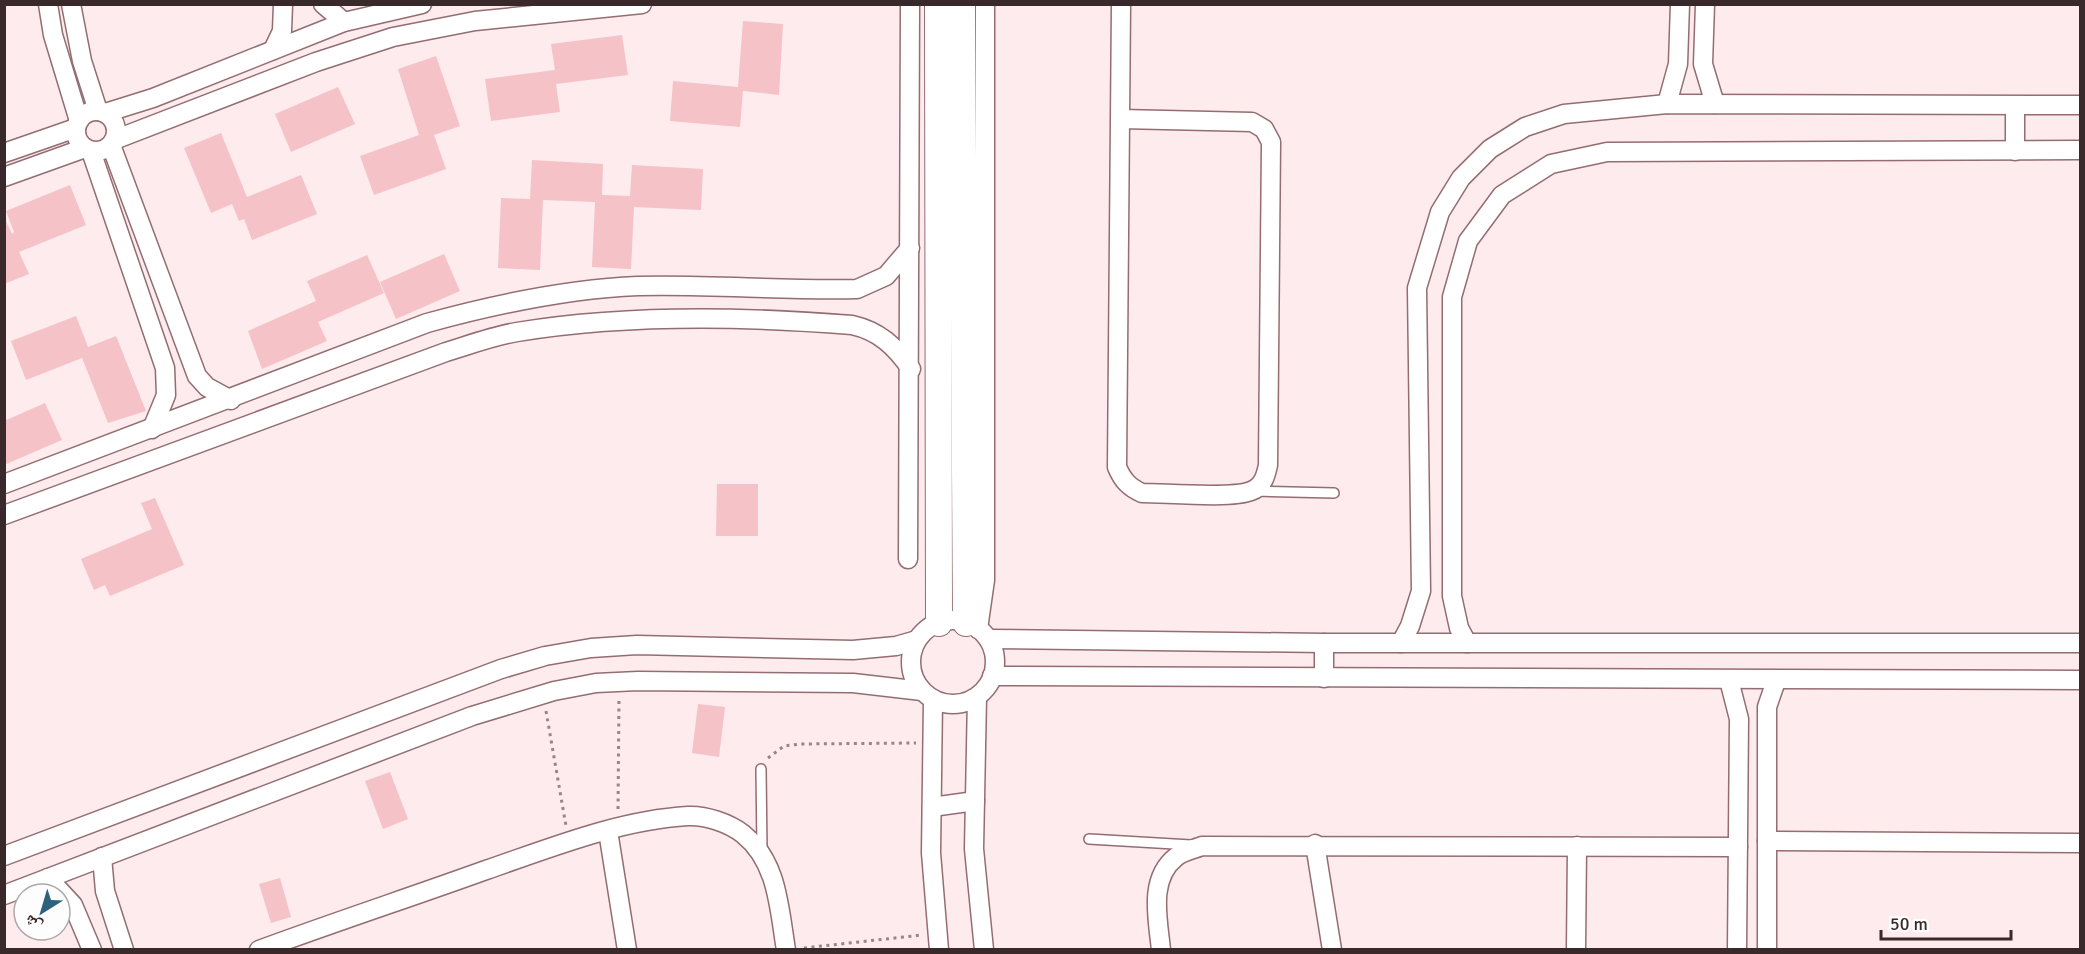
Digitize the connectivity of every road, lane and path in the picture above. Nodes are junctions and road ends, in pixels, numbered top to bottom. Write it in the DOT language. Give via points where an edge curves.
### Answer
graph roads {
  1 [pos="48,4"];
  2 [pos="70,4"];
  3 [pos="283,4"];
  4 [pos="323,4"];
  5 [pos="422,4"];
  6 [pos="642,4"];
  7 [pos="910,4"];
  8 [pos="938,4"];
  9 [pos="962,4"];
  10 [pos="985,4"];
  11 [pos="1121,4"];
  12 [pos="1680,4"];
  13 [pos="1705,4"];
  14 [pos="344,22"];
  15 [pos="273,50"];
  16 [pos="1667,104"];
  17 [pos="1715,104"];
  18 [pos="2080,105"];
  19 [pos="2015,106"];
  20 [pos="101,112"];
  21 [pos="1120,119"];
  22 [pos="77,125"];
  23 [pos="113,143"];
  24 [pos="88,150"];
  25 [pos="2080,150"];
  26 [pos="2015,151"];
  27 [pos="4,153"];
  28 [pos="4,177"];
  29 [pos="910,248"];
  30 [pos="815,290"];
  31 [pos="813,322"];
  32 [pos="189,356"];
  33 [pos="164,363"];
  34 [pos="911,369"];
  35 [pos="231,400"];
  36 [pos="152,429"];
  37 [pos="4,484"];
  38 [pos="1253,491"];
  39 [pos="1334,493"];
  40 [pos="4,515"];
  41 [pos="908,559"];
  42 [pos="1454,563"];
  43 [pos="1422,564"];
  44 [pos="939,623"];
  45 [pos="977,630"];
  46 [pos="917,640"];
  47 [pos="1324,643"];
  48 [pos="1401,643"];
  49 [pos="1467,643"];
  50 [pos="2080,643"];
  51 [pos="992,676"];
  52 [pos="1324,678"];
  53 [pos="1729,680"];
  54 [pos="2080,680"];
  55 [pos="1776,681"];
  56 [pos="619,682"];
  57 [pos="543,693"];
  58 [pos="928,695"];
  59 [pos="977,697"];
  60 [pos="933,743"];
  61 [pos="761,769"];
  62 [pos="975,801"];
  63 [pos="932,807"];
  64 [pos="613,830"];
  65 [pos="1089,839"];
  66 [pos="1767,841"];
  67 [pos="568,843"];
  68 [pos="2080,843"];
  69 [pos="1315,844"];
  70 [pos="1202,846"];
  71 [pos="1577,846"];
  72 [pos="1738,847"];
  73 [pos="762,854"];
  74 [pos="4,856"];
  75 [pos="102,857"];
  76 [pos="48,878"];
  77 [pos="4,894"];
  78 [pos="937,941"];
  79 [pos="272,947"];
  80 [pos="794,949"];
  81 [pos="92,950"];
  82 [pos="124,950"];
  83 [pos="627,950"];
  84 [pos="984,950"];
  85 [pos="1161,950"];
  86 [pos="1332,950"];
  87 [pos="1576,950"];
  88 [pos="1737,950"];
  89 [pos="1767,950"];
  1 -- 22 [label="street"];
  2 -- 20 [label="street" via="82,61"];
  3 -- 15 [label="street" via="282,31"];
  4 -- 14 [label="street"];
  5 -- 14 [label="street"];
  6 -- 23 [label="street" via="475,21 393,37 316,62"];
  7 -- 29 [label="street"];
  8 -- 44 [label="street"];
  9 -- 45 [label="street"];
  10 -- 45 [label="street" via="985,569 984,602"];
  11 -- 21 [label="street"];
  12 -- 16 [label="street" via="1678,64"];
  13 -- 17 [label="street" via="1703,64"];
  14 -- 15 [label="street"];
  15 -- 20 [label="street" via="153,98"];
  16 -- 17 [label="street"];
  16 -- 43 [label="street" via="1564,114 1525,127 1490,149 1468,170 1440,212 1417,288"];
  17 -- 19 [label="street"];
  18 -- 19 [label="street"];
  19 -- 26 [label="street"];
  20 -- 22 [label="street" via="83,115"];
  20 -- 23 [label="street" via="115,123"];
  21 -- 38 [label="street" via="1117,468 1126,484 1142,493"];
  21 -- 38 [label="street" via="1252,122 1264,129 1272,142 1268,465 1264,480"];
  22 -- 24 [label="street" via="79,142"];
  22 -- 27 [label="street"];
  23 -- 24 [label="street" via="106,149"];
  23 -- 32 [label="street"];
  24 -- 28 [label="street"];
  24 -- 33 [label="street"];
  25 -- 26 [label="street"];
  26 -- 42 [label="street" via="1607,152 1551,164 1502,195 1468,242 1452,297"];
  29 -- 30 [label="street" via="886,276 873,284 857,289"];
  29 -- 34 [label="street"];
  30 -- 31 [label="street" via="827,304 823,316"];
  30 -- 35 [label="street" via="639,286 496,304 427,323"];
  31 -- 34 [label="street" via="852,325 879,334 899,351"];
  31 -- 40 [label="street" via="655,320 584,323 514,333 446,352"];
  32 -- 33 [label="street" via="178,367"];
  32 -- 35 [label="street" via="196,375 207,387"];
  33 -- 36 [label="street" via="166,395"];
  34 -- 41 [label="street"];
  35 -- 36 [label="street"];
  36 -- 37 [label="street"];
  38 -- 39 [label="lane"];
  42 -- 43 [label="street"];
  42 -- 49 [label="street" via="1454,613"];
  43 -- 48 [label="street" via="1421,591"];
  44 -- 45 [label="street" via="952,620"];
  44 -- 46 [label="street"];
  45 -- 47 [label="street"];
  45 -- 51 [label="street" via="994,657"];
  46 -- 58 [label="street" via="911,666 915,680"];
  46 -- 74 [label="street" via="875,649 637,645 545,656 491,672"];
  47 -- 48 [label="street"];
  47 -- 52 [label="street"];
  48 -- 49 [label="street"];
  49 -- 50 [label="street"];
  51 -- 52 [label="street"];
  51 -- 59 [label="street"];
  52 -- 53 [label="street"];
  53 -- 55 [label="street"];
  53 -- 72 [label="street" via="1739,719"];
  54 -- 55 [label="street"];
  55 -- 66 [label="street" via="1767,706"];
  56 -- 57 [label="street"];
  56 -- 58 [label="street" via="853,683"];
  56 -- 64 [label="path"];
  57 -- 67 [label="path"];
  57 -- 75 [label="street" via="471,716"];
  58 -- 59 [label="street" via="948,704"];
  58 -- 60 [label="street"];
  59 -- 62 [label="street"];
  60 -- 61 [label="path" via="784,746 770,755"];
  60 -- 63 [label="street"];
  61 -- 73 [label="lane"];
  62 -- 63 [label="street"];
  62 -- 84 [label="street" via="974,849"];
  63 -- 78 [label="street"];
  64 -- 67 [label="street"];
  64 -- 73 [label="street" via="689,816 717,821 742,834"];
  64 -- 83 [label="street"];
  65 -- 70 [label="lane"];
  66 -- 68 [label="street"];
  66 -- 89 [label="street"];
  67 -- 79 [label="street"];
  69 -- 70 [label="street"];
  69 -- 71 [label="street"];
  69 -- 86 [label="street"];
  70 -- 85 [label="street" via="1177,856 1160,879 1156,906"];
  71 -- 72 [label="street"];
  71 -- 87 [label="street"];
  72 -- 88 [label="street"];
  73 -- 80 [label="street" via="774,879"];
  75 -- 76 [label="street"];
  75 -- 82 [label="street" via="105,891"];
  76 -- 77 [label="street"];
  76 -- 81 [label="street" via="73,904"];
  78 -- 80 [label="path"];
}
